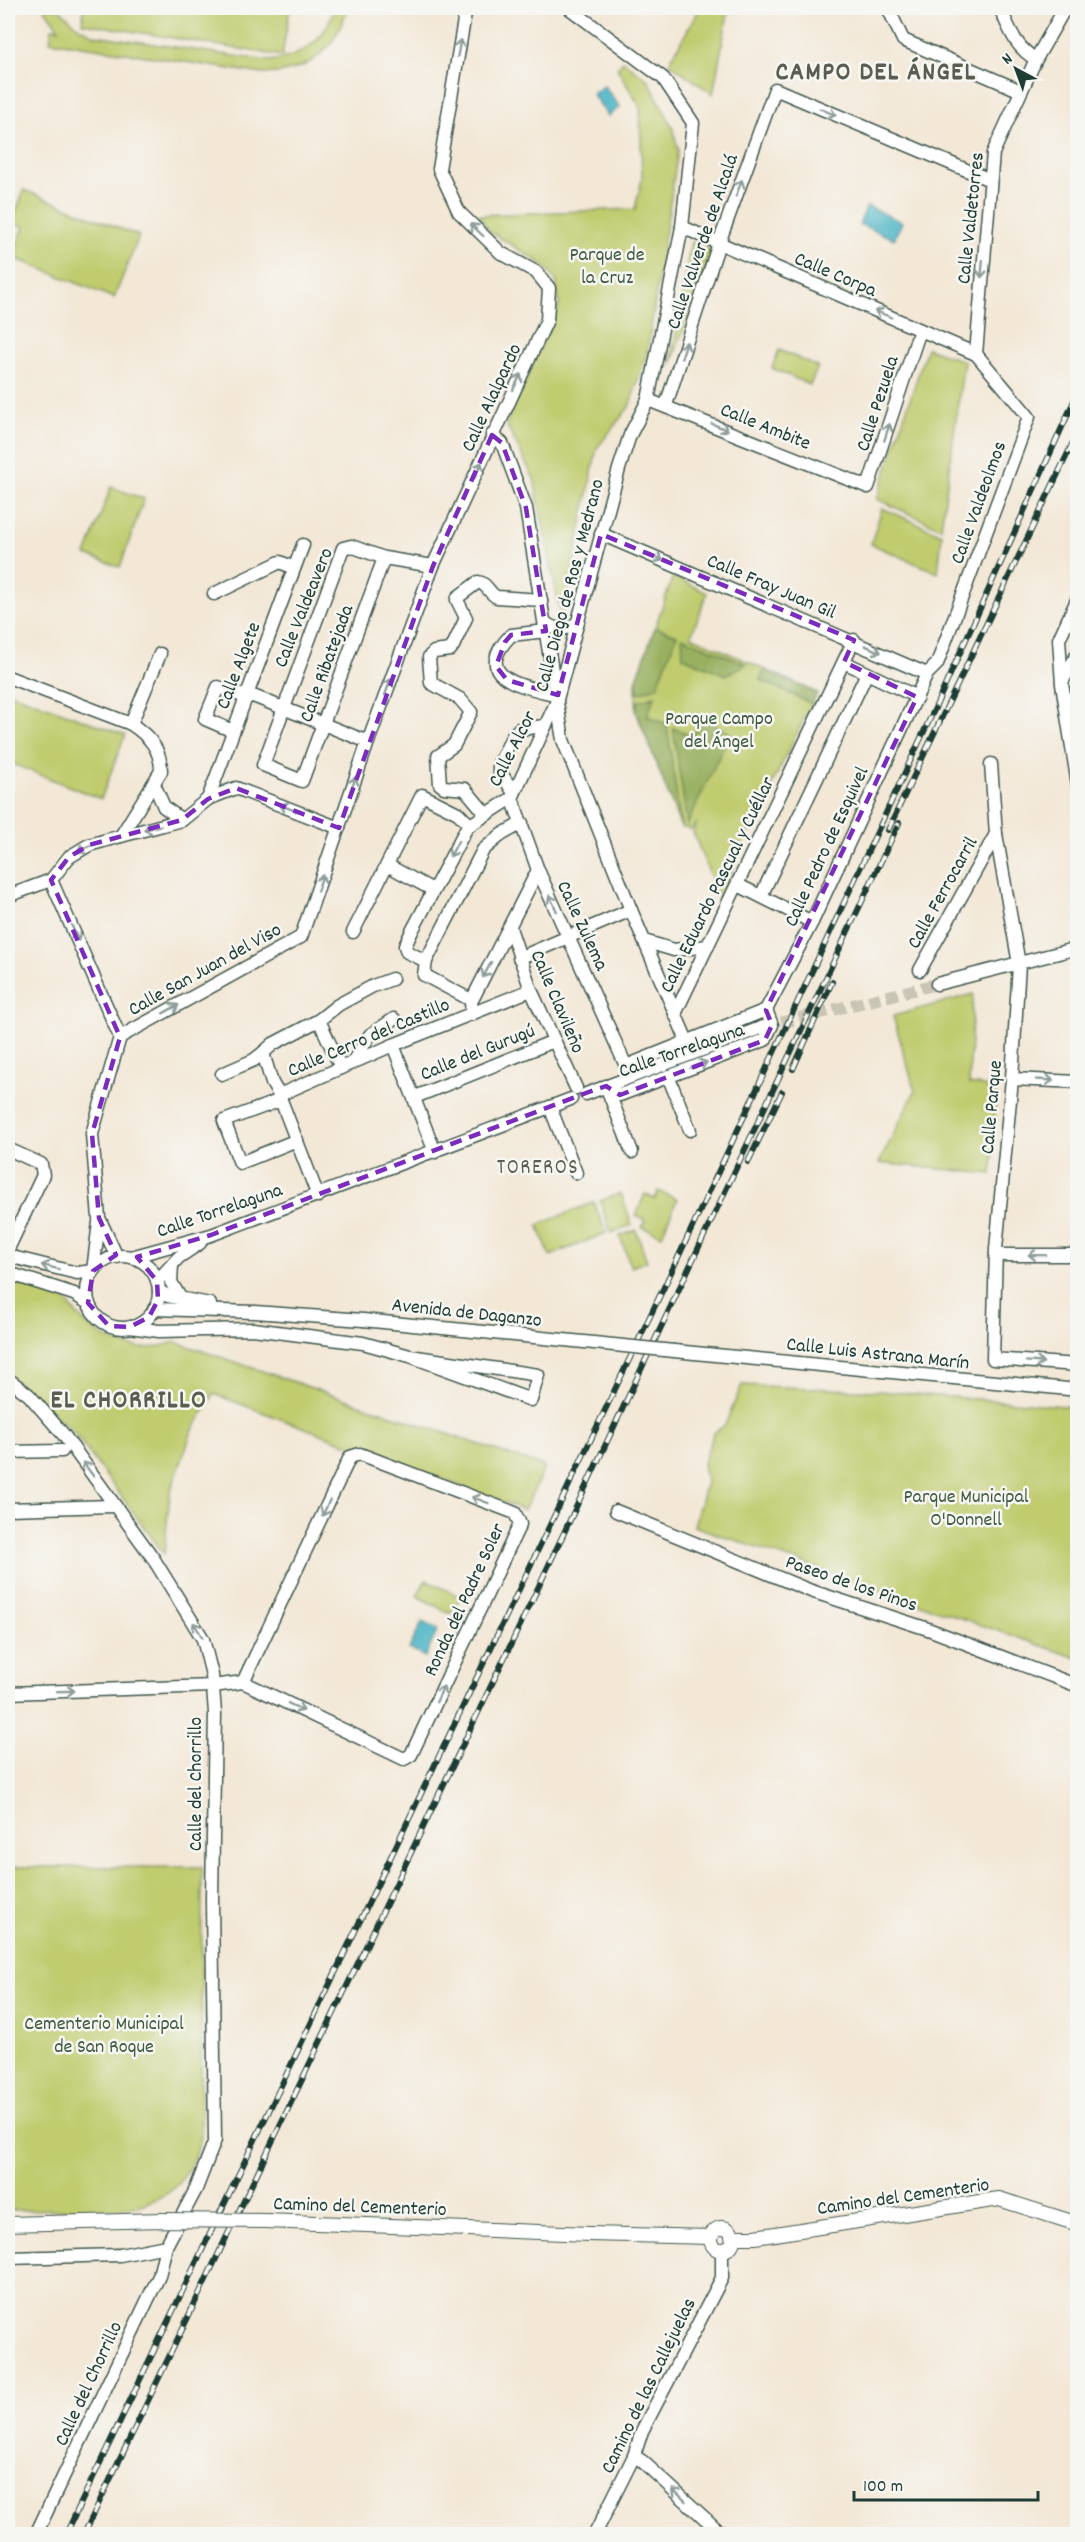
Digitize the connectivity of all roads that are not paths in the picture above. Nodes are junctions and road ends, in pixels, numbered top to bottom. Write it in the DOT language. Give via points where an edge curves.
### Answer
graph roads {
  1 [pos="466,8"];
  2 [pos="569,8"];
  3 [pos="888,8"];
  4 [pos="1000,8"];
  5 [pos="1065,8"];
  6 [pos="1036,59"];
  7 [pos="1021,91"];
  8 [pos="990,180"];
  9 [pos="682,227"];
  10 [pos="719,243"];
  11 [pos="920,330"];
  12 [pos="976,354"];
  13 [pos="648,400"];
  14 [pos="666,405"];
  15 [pos="492,435"];
  16 [pos="868,487"];
  17 [pos="601,534"];
  18 [pos="303,545"];
  19 [pos="384,558"];
  20 [pos="433,566"];
  21 [pos="294,568"];
  22 [pos="214,594"];
  23 [pos="1077,598"];
  24 [pos="541,600"];
  25 [pos="577,623"];
  26 [pos="545,626"];
  27 [pos="854,640"];
  28 [pos="1077,653"];
  29 [pos="159,654"];
  30 [pos="844,662"];
  31 [pos="867,673"];
  32 [pos="927,674"];
  33 [pos="8,677"];
  34 [pos="1062,684"];
  35 [pos="916,697"];
  36 [pos="246,698"];
  37 [pos="555,699"];
  38 [pos="282,708"];
  39 [pos="132,724"];
  40 [pos="324,724"];
  41 [pos="545,726"];
  42 [pos="233,731"];
  43 [pos="368,742"];
  44 [pos="991,764"];
  45 [pos="302,781"];
  46 [pos="154,783"];
  47 [pos="1077,785"];
  48 [pos="513,795"];
  49 [pos="208,799"];
  50 [pos="486,814"];
  51 [pos="182,820"];
  52 [pos="522,824"];
  53 [pos="470,825"];
  54 [pos="339,828"];
  55 [pos="996,834"];
  56 [pos="121,836"];
  57 [pos="387,865"];
  58 [pos="538,870"];
  59 [pos="51,880"];
  60 [pos="738,885"];
  61 [pos="433,890"];
  62 [pos="8,896"];
  63 [pos="761,896"];
  64 [pos="631,910"];
  65 [pos="812,922"];
  66 [pos="510,928"];
  67 [pos="353,932"];
  68 [pos="569,937"];
  69 [pos="644,941"];
  70 [pos="708,946"];
  71 [pos="1077,948"];
  72 [pos="519,958"];
  73 [pos="426,961"];
  74 [pos="1020,964"];
  75 [pos="920,970"];
  76 [pos="392,979"];
  77 [pos="937,984"];
  78 [pos="531,990"];
  79 [pos="471,1000"];
  80 [pos="766,1010"];
  81 [pos="471,1014"];
  82 [pos="675,1014"];
  83 [pos="394,1019"];
  84 [pos="319,1020"];
  85 [pos="763,1027"];
  86 [pos="120,1037"];
  87 [pos="554,1041"];
  88 [pos="687,1041"];
  89 [pos="393,1045"];
  90 [pos="263,1053"];
  91 [pos="347,1065"];
  92 [pos="626,1065"];
  93 [pos="222,1074"];
  94 [pos="668,1076"];
  95 [pos="1012,1079"];
  96 [pos="1077,1082"];
  97 [pos="606,1086"];
  98 [pos="578,1094"];
  99 [pos="280,1097"];
  100 [pos="415,1097"];
  101 [pos="550,1107"];
  102 [pos="690,1130"];
  103 [pos="297,1140"];
  104 [pos="8,1149"];
  105 [pos="435,1152"];
  106 [pos="632,1152"];
  107 [pos="576,1173"];
  108 [pos="318,1196"];
  109 [pos="99,1218"];
  110 [pos="211,1235"];
  111 [pos="8,1249"];
  112 [pos="996,1254"];
  113 [pos="8,1256"];
  114 [pos="1077,1256"];
  115 [pos="117,1257"];
  116 [pos="132,1257"];
  117 [pos="172,1265"];
  118 [pos="93,1271"];
  119 [pos="8,1274"];
  120 [pos="158,1286"];
  121 [pos="88,1303"];
  122 [pos="180,1305"];
  123 [pos="154,1309"];
  124 [pos="130,1328"];
  125 [pos="176,1331"];
  126 [pos="674,1352"];
  127 [pos="410,1356"];
  128 [pos="993,1359"];
  129 [pos="1077,1365"];
  130 [pos="8,1379"];
  131 [pos="1077,1390"];
  132 [pos="62,1451"];
  133 [pos="8,1452"];
  134 [pos="113,1506"];
  135 [pos="8,1509"];
  136 [pos="616,1511"];
  137 [pos="243,1682"];
  138 [pos="213,1686"];
  139 [pos="1077,1686"];
  140 [pos="8,1693"];
  141 [pos="8,2224"];
  142 [pos="1077,2224"];
  143 [pos="711,2237"];
  144 [pos="732,2237"];
  145 [pos="166,2246"];
  146 [pos="722,2250"];
  147 [pos="8,2258"];
  148 [pos="634,2456"];
  149 [pos="36,2535"];
  150 [pos="596,2535"];
  151 [pos="722,2535"];
  15 -- 1 [label="street, Calle Alalpardo, one-way" via="547,320 549,288 536,272 501,253 459,212 439,169"];
  2 -- 9 [label="street, Calle Diego de Ros y Medrano" via="663,78 693,123"];
  3 -- 7 [label="street" via="903,40"];
  4 -- 6 [label="street" via="1025,54"];
  5 -- 6 [label="street, Calle Valdetorres"];
  6 -- 7 [label="street, Calle Valdetorres"];
  7 -- 8 [label="street, Calle Valdetorres" via="993,153"];
  10 -- 8 [label="street, Calle Valverde de Alcalá, one-way" via="774,89"];
  8 -- 12 [label="street, Calle Valdetorres, one-way"];
  9 -- 10 [label="street, Calle Corpa"];
  9 -- 13 [label="street, Calle Diego de Ros y Medrano"];
  11 -- 10 [label="street, Calle Corpa, one-way"];
  14 -- 10 [label="street, Calle Valverde de Alcalá, one-way"];
  11 -- 12 [label="street, Calle Corpa"];
  16 -- 11 [label="street, Calle Pezuela, one-way"];
  12 -- 32 [label="street, Calle Valdeolmos" via="1029,417 941,655"];
  13 -- 14 [label="street, Calle Ambite"];
  13 -- 17 [label="street, Calle Diego de Ros y Medrano" via="630,435"];
  14 -- 16 [label="street, Calle Ambite, one-way"];
  20 -- 15 [label="street, Calle Alalpardo, one-way"];
  15 -- 24 [label="street" via="502,443 526,508"];
  17 -- 25 [label="street, Calle Diego de Ros y Medrano"];
  17 -- 27 [label="street, Calle Fray Juan Gil, one-way"];
  18 -- 21 [label="street, Calle Algete"];
  19 -- 20 [label="street, Calle Valdeavero"];
  19 -- 38 [label="street, Calle Valdeavero" via="351,546 343,548"];
  19 -- 40 [label="street, Calle Ribatejada"];
  43 -- 20 [label="street, Calle Alalpardo, one-way"];
  21 -- 22 [label="street" via="280,562"];
  21 -- 36 [label="street, Calle Algete"];
  23 -- 34 [label="street" via="1059,639"];
  24 -- 26 [label="street"];
  24 -- 50 [label="street" via="497,597 478,582 458,597 466,618 453,646 429,657 431,683 460,699 471,712 454,745 438,756 440,784 465,789"];
  25 -- 26 [label="street" via="570,628"];
  25 -- 37 [label="street, Calle Diego de Ros y Medrano"];
  26 -- 37 [label="street"];
  26 -- 37 [label="street" via="511,635 498,652 496,666 499,673 516,684"];
  27 -- 30 [label="street, Calle Eduardo Pascual y Cuéllar"];
  27 -- 32 [label="street, Calle Fray Juan Gil, one-way"];
  28 -- 34 [label="street"];
  29 -- 39 [label="street"];
  30 -- 31 [label="street"];
  30 -- 60 [label="street, Calle Eduardo Pascual y Cuéllar"];
  31 -- 35 [label="street"];
  31 -- 63 [label="street"];
  32 -- 35 [label="street, Calle Pedro de Esquivel"];
  33 -- 39 [label="street"];
  34 -- 47 [label="street"];
  35 -- 65 [label="street, Calle Pedro de Esquivel"];
  36 -- 38 [label="street" via="253,696"];
  36 -- 42 [label="street, Calle Algete"];
  36 -- 42 [label="street" via="219,687 205,719"];
  37 -- 41 [label="street, Calle Alcor"];
  37 -- 64 [label="street, Calle Diego de Ros y Medrano" via="563,740"];
  38 -- 40 [label="street"];
  38 -- 45 [label="street, Calle Valdeavero" via="262,765"];
  39 -- 46 [label="street" via="156,747 161,759 161,771"];
  40 -- 43 [label="street"];
  40 -- 45 [label="street, Calle Ribatejada"];
  41 -- 48 [label="street, Calle Alcor"];
  41 -- 48 [label="street, Calle Zulema" via="519,729 499,764"];
  42 -- 49 [label="street, Calle Algete"];
  54 -- 43 [label="street, Calle Alalpardo, one-way"];
  44 -- 55 [label="street, Calle Parque"];
  46 -- 51 [label="street" via="164,807"];
  46 -- 56 [label="street"];
  48 -- 50 [label="street, Calle Alcor"];
  48 -- 52 [label="street, Calle Zulema"];
  49 -- 51 [label="street"];
  54 -- 49 [label="street, one-way" via="236,788"];
  50 -- 53 [label="street, Calle Alcor"];
  51 -- 56 [label="street, one-way"];
  52 -- 58 [label="street, Calle Zulema"];
  52 -- 73 [label="street" via="483,850"];
  53 -- 57 [label="street" via="458,813 422,795"];
  53 -- 61 [label="street, Calle Alcor, one-way"];
  86 -- 54 [label="street, Calle San Juan del Viso, one-way" via="301,938"];
  55 -- 74 [label="street, Calle Parque"];
  55 -- 75 [label="street, Calle Ferrocarril"];
  56 -- 59 [label="street, one-way" via="89,845 69,857"];
  57 -- 61 [label="street"];
  57 -- 67 [label="street"];
  58 -- 66 [label="street, Calle Cerro del Castillo"];
  68 -- 58 [label="street, Calle Zulema, one-way"];
  59 -- 62 [label="street"];
  59 -- 86 [label="street, one-way"];
  60 -- 63 [label="street"];
  60 -- 70 [label="street, Calle Eduardo Pascual y Cuéllar"];
  61 -- 73 [label="street, Calle Alcor" via="405,946"];
  63 -- 65 [label="street"];
  64 -- 68 [label="street"];
  64 -- 69 [label="street, Calle Diego de Ros y Medrano"];
  65 -- 80 [label="street, Calle Pedro de Esquivel"];
  66 -- 72 [label="street, Calle Clavileño"];
  66 -- 79 [label="street, Calle Cerro del Castillo, one-way"];
  68 -- 72 [label="street"];
  68 -- 92 [label="street, Calle Zulema"];
  69 -- 70 [label="street" via="674,950"];
  69 -- 82 [label="street, Calle Diego de Ros y Medrano"];
  70 -- 82 [label="street, Calle Eduardo Pascual y Cuéllar"];
  71 -- 74 [label="street"];
  72 -- 78 [label="street, Calle Clavileño"];
  73 -- 79 [label="street" via="424,975"];
  74 -- 77 [label="street"];
  74 -- 95 [label="street, Calle Parque"];
  76 -- 84 [label="street" via="338,1005"];
  78 -- 81 [label="street, Calle Cerro del Castillo"];
  78 -- 87 [label="street, Calle Clavileño"];
  79 -- 81 [label="street, Calle Cerro del Castillo"];
  80 -- 88 [label="street, Calle Torrelaguna"];
  94 -- 80 [label="street, Calle Torrelaguna, one-way" via="765,1040 772,1025"];
  81 -- 89 [label="street, Calle Cerro del Castillo"];
  82 -- 88 [label="street, Calle Diego de Ros y Medrano"];
  83 -- 91 [label="street" via="370,1035"];
  84 -- 90 [label="street"];
  84 -- 91 [label="street"];
  85 -- 97 [label="street, Calle Torrelaguna"];
  86 -- 109 [label="street" via="92,1131"];
  87 -- 98 [label="street, Calle Clavileño"];
  87 -- 100 [label="street, Calle del Gurugú"];
  88 -- 92 [label="street, Calle Torrelaguna"];
  89 -- 91 [label="street, Calle Cerro del Castillo"];
  89 -- 100 [label="street"];
  90 -- 93 [label="street"];
  90 -- 99 [label="street"];
  91 -- 99 [label="street, Calle Cerro del Castillo"];
  94 -- 97 [label="street, Calle Torrelaguna" via="620,1095"];
  94 -- 102 [label="street"];
  95 -- 96 [label="street, one-way"];
  95 -- 112 [label="street, Calle Parque"];
  97 -- 98 [label="street, Calle Torrelaguna"];
  97 -- 106 [label="street"];
  98 -- 101 [label="street, Calle Torrelaguna"];
  99 -- 103 [label="street"];
  99 -- 103 [label="street, Calle Cerro del Castillo" via="224,1121 240,1163"];
  100 -- 105 [label="street"];
  101 -- 105 [label="street, Calle Torrelaguna"];
  101 -- 107 [label="street"];
  103 -- 108 [label="street"];
  104 -- 111 [label="street" via="41,1164 43,1175"];
  105 -- 108 [label="street, Calle Torrelaguna"];
  108 -- 110 [label="street, Calle Torrelaguna"];
  109 -- 115 [label="street"];
  109 -- 118 [label="street"];
  110 -- 116 [label="street, Calle Torrelaguna"];
  110 -- 117 [label="street"];
  114 -- 112 [label="street, one-way"];
  112 -- 128 [label="street, Calle Parque"];
  118 -- 113 [label="street, one-way" via="77,1274"];
  115 -- 116 [label="street"];
  115 -- 118 [label="street"];
  116 -- 120 [label="street" via="152,1271"];
  117 -- 120 [label="street"];
  117 -- 122 [label="street" via="171,1282"];
  118 -- 121 [label="street" via="87,1287"];
  119 -- 121 [label="street" via="74,1294"];
  120 -- 122 [label="street, Avenida de Daganzo"];
  120 -- 123 [label="street"];
  121 -- 124 [label="street" via="109,1326"];
  122 -- 123 [label="street, Avenida de Daganzo"];
  122 -- 125 [label="street"];
  122 -- 126 [label="street, Avenida de Daganzo, bridge"];
  123 -- 124 [label="street"];
  124 -- 125 [label="street"];
  125 -- 127 [label="street" via="254,1329 363,1343"];
  126 -- 131 [label="street, Calle Luis Astrana Marín"];
  127 -- 127 [label="street" via="531,1400 538,1375 526,1373"];
  128 -- 129 [label="street, Calle Luis Astrana Marín, one-way"];
  134 -- 130 [label="street, Calle del Chorrillo, one-way" via="63,1434 29,1395"];
  132 -- 133 [label="street"];
  134 -- 135 [label="street"];
  138 -- 134 [label="street, Calle del Chorrillo, one-way" via="203,1639 153,1558"];
  136 -- 139 [label="street, Paseo de los Pinos" via="811,1592 928,1629"];
  137 -- 137 [label="street, Ronda del Padre Soler, one-way" via="404,1759 411,1755 520,1524 515,1513 360,1454 350,1457"];
  137 -- 138 [label="street"];
  140 -- 138 [label="street, one-way"];
  138 -- 145 [label="street, Calle del Chorrillo" via="215,2140 196,2189"];
  141 -- 143 [label="street, Camino del Cementerio, bridge" via="266,2220"];
  142 -- 144 [label="street, Camino del Cementerio" via="999,2199 755,2237"];
  143 -- 144 [label="street" via="722,2229"];
  143 -- 146 [label="street" via="712,2245"];
  144 -- 146 [label="street" via="731,2244"];
  145 -- 147 [label="street" via="120,2255"];
  145 -- 149 [label="street, Calle del Chorrillo" via="159,2276"];
  146 -- 148 [label="street, Camino de las Callejuelas" via="722,2278 642,2431"];
  148 -- 150 [label="street, Camino de las Callejuelas"];
  151 -- 148 [label="street, one-way"];
}
